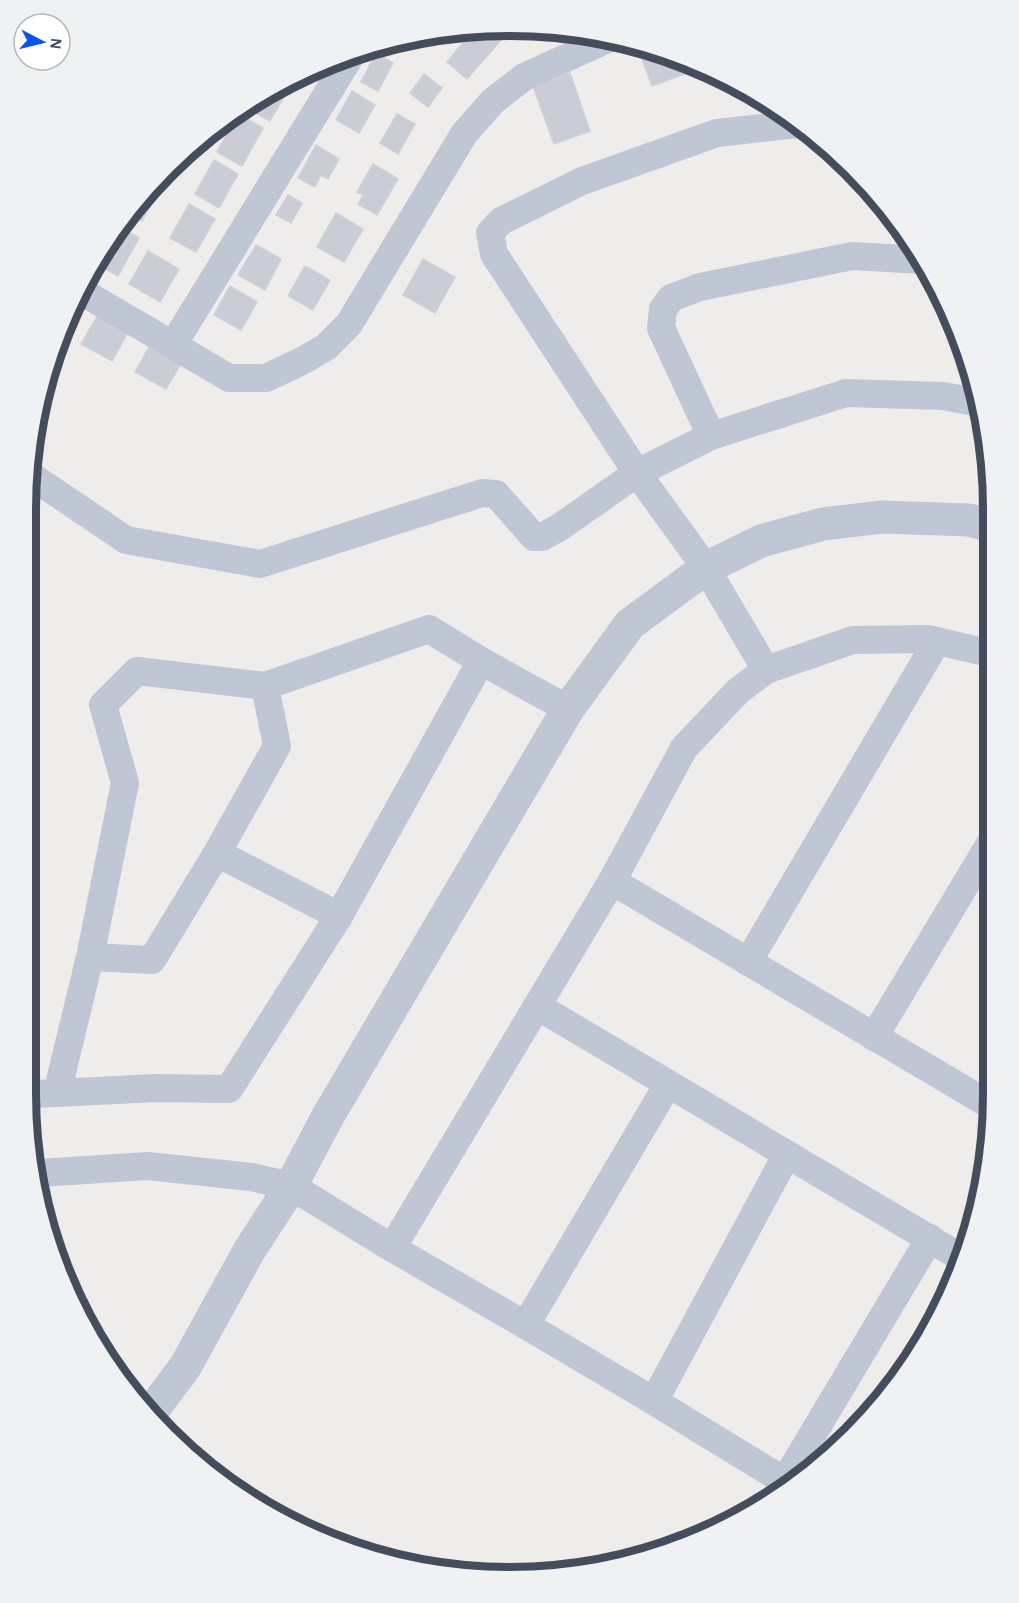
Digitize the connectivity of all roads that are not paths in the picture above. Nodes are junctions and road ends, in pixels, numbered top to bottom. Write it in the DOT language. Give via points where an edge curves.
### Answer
graph roads {
  1 [pos="597,44"];
  2 [pos="344,66"];
  3 [pos="785,125"];
  4 [pos="911,259"];
  5 [pos="88,295"];
  6 [pos="173,345"];
  7 [pos="970,401"];
  8 [pos="711,436"];
  9 [pos="636,473"];
  10 [pos="37,480"];
  11 [pos="983,524"];
  12 [pos="706,568"];
  13 [pos="937,641"];
  14 [pos="983,652"];
  15 [pos="481,661"];
  16 [pos="766,670"];
  17 [pos="265,687"];
  18 [pos="568,709"];
  19 [pos="217,853"];
  20 [pos="983,855"];
  21 [pos="612,881"];
  22 [pos="339,916"];
  23 [pos="90,957"];
  24 [pos="748,962"];
  25 [pos="537,1006"];
  26 [pos="874,1037"];
  27 [pos="668,1084"];
  28 [pos="57,1093"];
  29 [pos="36,1094"];
  30 [pos="983,1101"];
  31 [pos="787,1154"];
  32 [pos="43,1173"];
  33 [pos="291,1186"];
  34 [pos="930,1238"];
  35 [pos="393,1248"];
  36 [pos="955,1254"];
  37 [pos="527,1326"];
  38 [pos="647,1397"];
  39 [pos="155,1407"];
  40 [pos="789,1475"];
  41 [pos="783,1480"];
  1 -- 6 [label="street" via="524,77 494,101 465,134 349,324 326,347 266,378 229,378"];
  2 -- 6 [label="street"];
  3 -- 9 [label="street" via="717,133 604,173 501,221 490,233 494,254"];
  4 -- 8 [label="street" via="852,256 700,287 671,298 663,309 661,328"];
  5 -- 6 [label="street"];
  7 -- 8 [label="street" via="943,396 846,393"];
  8 -- 9 [label="street"];
  9 -- 10 [label="street" via="542,537 534,537 496,494 482,493 260,564 126,540"];
  9 -- 12 [label="street"];
  11 -- 12 [label="street" via="882,517 823,524 761,541"];
  12 -- 16 [label="street"];
  12 -- 18 [label="street" via="630,624"];
  13 -- 14 [label="street"];
  13 -- 16 [label="street" via="853,640"];
  13 -- 24 [label="street"];
  15 -- 17 [label="street" via="429,629"];
  15 -- 18 [label="street"];
  15 -- 22 [label="street"];
  16 -- 21 [label="street" via="738,691 684,748"];
  17 -- 19 [label="street" via="277,746"];
  17 -- 23 [label="street" via="137,671 103,705 125,783"];
  18 -- 33 [label="street" via="328,1116"];
  19 -- 22 [label="street"];
  19 -- 23 [label="street" via="152,960"];
  20 -- 26 [label="street"];
  21 -- 24 [label="street"];
  21 -- 25 [label="street"];
  22 -- 28 [label="street" via="229,1089"];
  23 -- 28 [label="street"];
  24 -- 26 [label="street"];
  25 -- 27 [label="street"];
  25 -- 35 [label="street"];
  26 -- 30 [label="street"];
  27 -- 31 [label="street"];
  27 -- 37 [label="street"];
  28 -- 29 [label="street"];
  31 -- 34 [label="street"];
  31 -- 38 [label="street" via="658,1392"];
  32 -- 33 [label="street" via="148,1166 250,1177"];
  33 -- 35 [label="street"];
  33 -- 39 [label="street" via="249,1251 185,1367"];
  34 -- 36 [label="street"];
  34 -- 40 [label="street"];
  35 -- 37 [label="street"];
  37 -- 38 [label="street"];
  38 -- 41 [label="street"];
}
